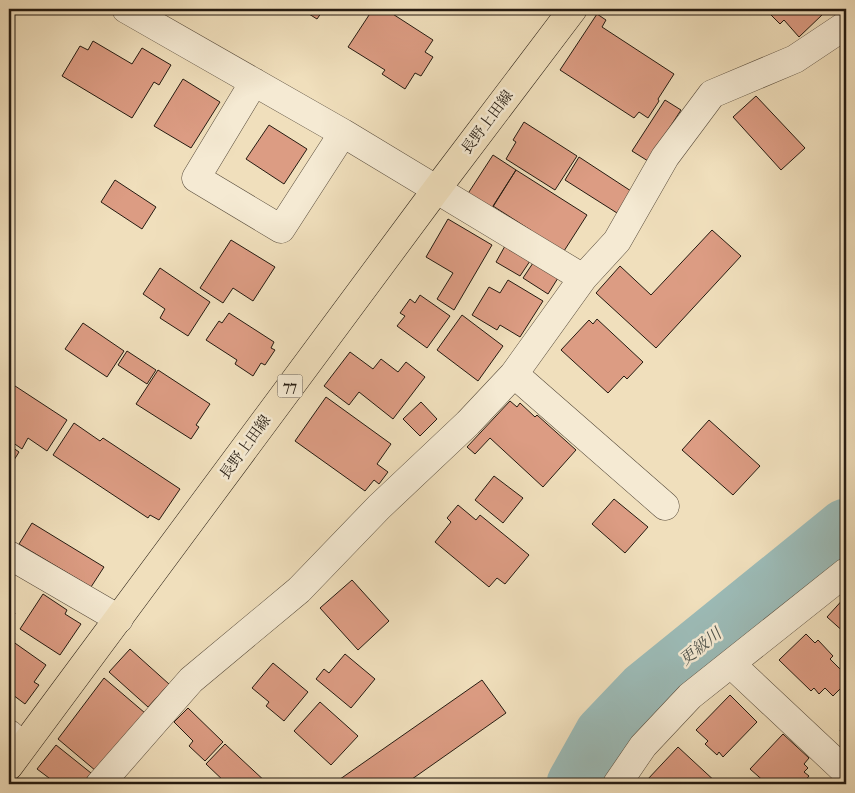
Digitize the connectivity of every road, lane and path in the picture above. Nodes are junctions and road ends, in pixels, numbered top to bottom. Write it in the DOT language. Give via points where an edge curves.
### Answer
graph roads {
  1 [pos="126,9"];
  2 [pos="573,9"];
  3 [pos="846,25"];
  4 [pos="254,82"];
  5 [pos="343,133"];
  6 [pos="436,190"];
  7 [pos="583,278"];
  8 [pos="514,374"];
  9 [pos="665,506"];
  10 [pos="9,555"];
  11 [pos="846,572"];
  12 [pos="119,619"];
  13 [pos="731,664"];
  14 [pos="13,749"];
  15 [pos="846,772"];
  16 [pos="100,784"];
  17 [pos="618,784"];
  1 -- 4 [label="street"];
  2 -- 6 [label="main road, 長野上田線 / 77"];
  3 -- 7 [label="street" via="795,59 712,94 665,157 617,241"];
  4 -- 5 [label="street"];
  4 -- 5 [label="street" via="196,178 281,229"];
  5 -- 6 [label="street"];
  6 -- 7 [label="street"];
  6 -- 12 [label="main road, 長野上田線 / 77"];
  7 -- 8 [label="street"];
  8 -- 9 [label="street"];
  8 -- 16 [label="street" via="299,590 191,680"];
  10 -- 12 [label="street"];
  11 -- 13 [label="street"];
  12 -- 14 [label="main road, 長野上田線 / 77"];
  13 -- 15 [label="street"];
  13 -- 17 [label="street" via="690,696 649,739"];
}
